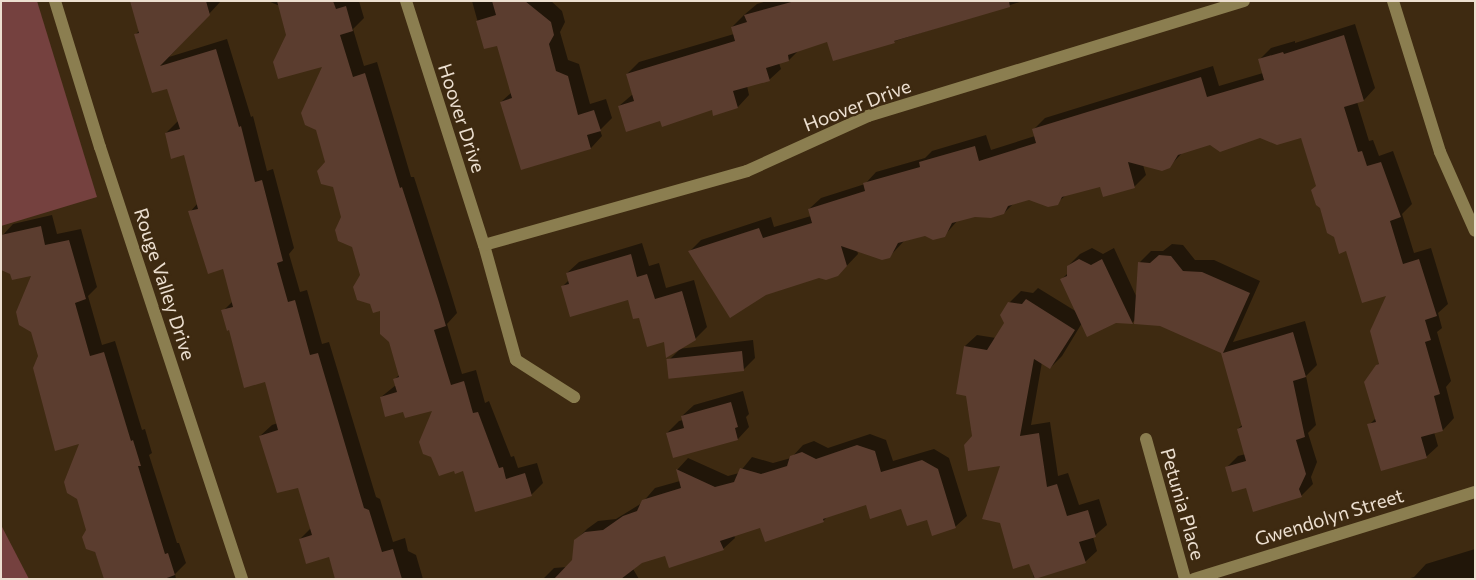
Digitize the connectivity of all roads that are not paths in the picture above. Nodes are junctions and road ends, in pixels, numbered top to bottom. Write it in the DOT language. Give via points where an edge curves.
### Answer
graph roads {
  1 [pos="55,1"];
  2 [pos="406,1"];
  3 [pos="1244,1"];
  4 [pos="1393,1"];
  5 [pos="1475,231"];
  6 [pos="484,245"];
  7 [pos="574,397"];
  8 [pos="1146,439"];
  9 [pos="1475,492"];
  10 [pos="242,579"];
  11 [pos="1185,579"];
  12 [pos="1194,579"];
  1 -- 10 [label="street, Rouge Valley Drive"];
  2 -- 6 [label="street, Hoover Drive"];
  3 -- 6 [label="street, Hoover Drive" via="868,116 747,171"];
  4 -- 5 [label="street" via="1440,152"];
  6 -- 7 [label="street, Hoover Drive" via="516,360"];
  8 -- 11 [label="street, Petunia Place"];
  9 -- 12 [label="street, Gwendolyn Street"];
}
